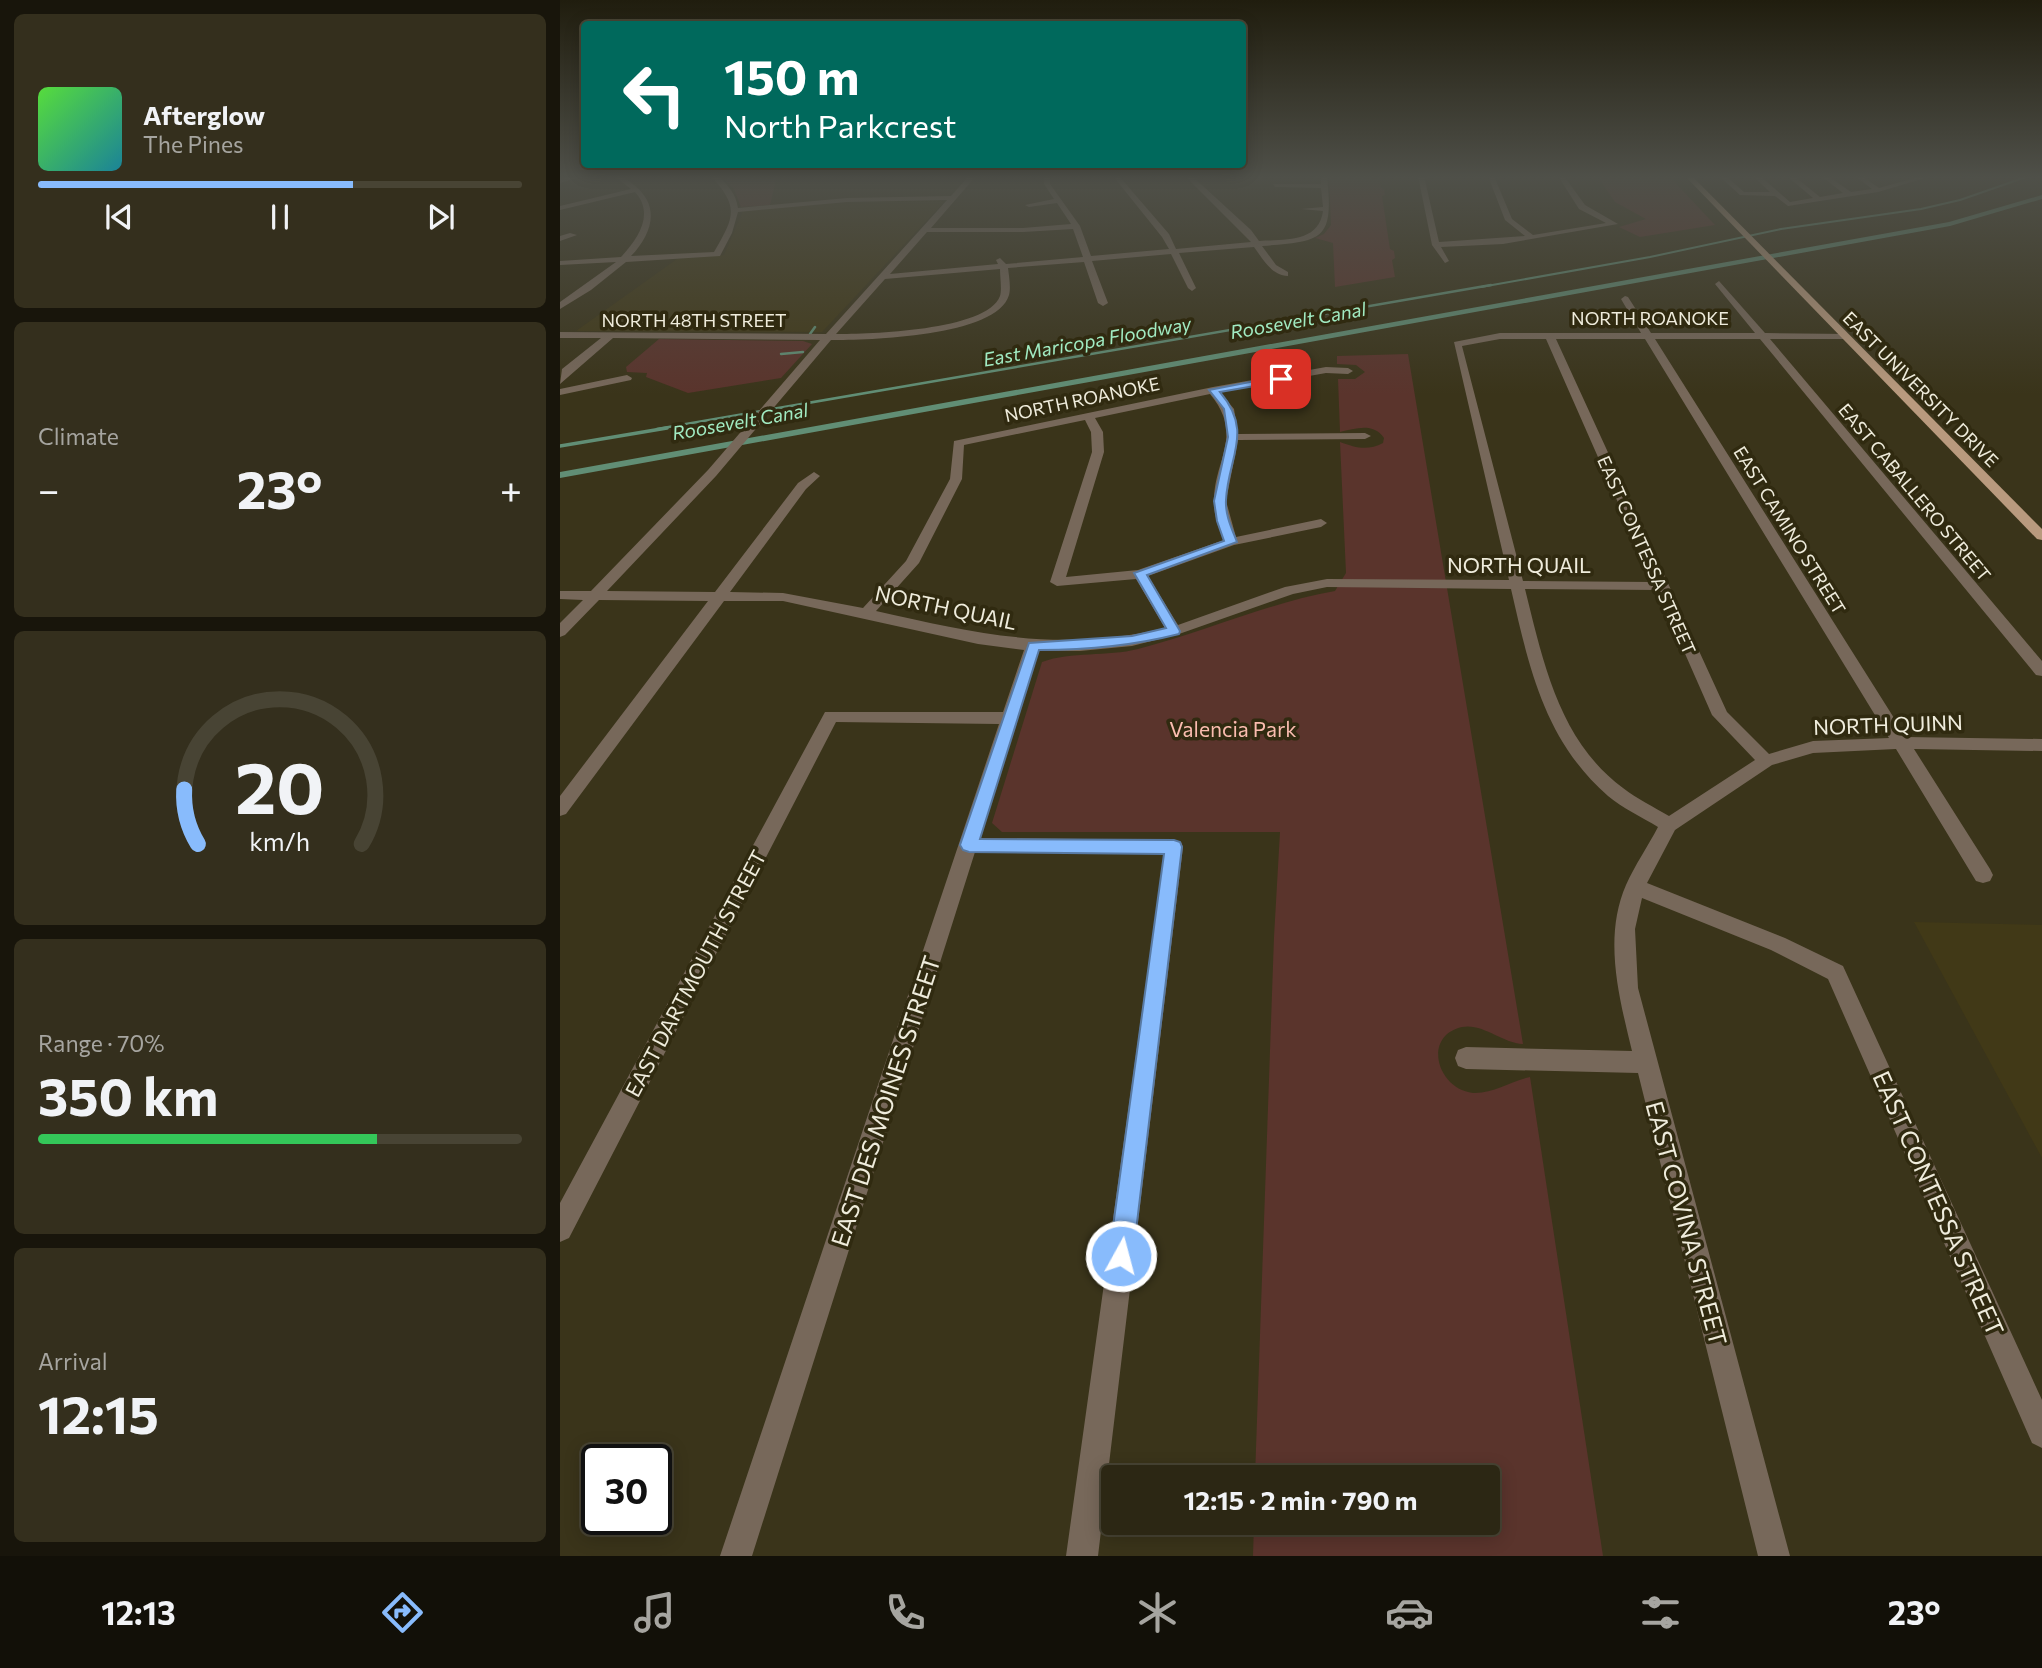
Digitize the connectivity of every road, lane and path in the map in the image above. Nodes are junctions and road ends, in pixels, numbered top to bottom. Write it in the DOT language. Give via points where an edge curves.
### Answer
graph roads {
  1 [pos="633,249"];
  2 [pos="720,249"];
  3 [pos="908,249"];
  4 [pos="1085,249"];
  5 [pos="1172,249"];
  6 [pos="1215,249"];
  7 [pos="1261,249"];
  8 [pos="1438,249"];
  9 [pos="1759,249"];
  10 [pos="1174,252"];
  11 [pos="997,258"];
  12 [pos="1089,260"];
  13 [pos="622,261"];
  14 [pos="1445,261"];
  15 [pos="560,263"];
  16 [pos="1004,268"];
  17 [pos="1284,274"];
  18 [pos="882,277"];
  19 [pos="1719,284"];
  20 [pos="1192,289"];
  21 [pos="1625,299"];
  22 [pos="1103,303"];
  23 [pos="560,306"];
  24 [pos="964,310"];
  25 [pos="985,314"];
  26 [pos="1001,318"];
  27 [pos="560,335"];
  28 [pos="611,335"];
  29 [pos="1549,335"];
  30 [pos="1648,335"];
  31 [pos="1762,336"];
  32 [pos="1844,336"];
  33 [pos="828,337"];
  34 [pos="1348,371"];
  35 [pos="627,379"];
  36 [pos="560,381"];
  37 [pos="1213,390"];
  38 [pos="560,392"];
  39 [pos="1088,416"];
  40 [pos="1365,436"];
  41 [pos="1233,437"];
  42 [pos="814,476"];
  43 [pos="1321,523"];
  44 [pos="2042,536"];
  45 [pos="1231,542"];
  46 [pos="1140,573"];
  47 [pos="1517,584"];
  48 [pos="1660,586"];
  49 [pos="560,595"];
  50 [pos="594,595"];
  51 [pos="719,597"];
  52 [pos="866,612"];
  53 [pos="1174,631"];
  54 [pos="560,632"];
  55 [pos="1033,646"];
  56 [pos="2042,671"];
  57 [pos="1010,718"];
  58 [pos="1902,743"];
  59 [pos="2042,745"];
  60 [pos="1766,761"];
  61 [pos="560,809"];
  62 [pos="1669,825"];
  63 [pos="969,845"];
  64 [pos="1983,874"];
  65 [pos="1635,887"];
  66 [pos="1466,1058"];
  67 [pos="1645,1062"];
  68 [pos="560,1229"];
  69 [pos="2042,1433"];
  70 [pos="736,1556"];
  71 [pos="1082,1556"];
  72 [pos="1774,1556"];
  1 -- 13 [label="street"];
  2 -- 13 [label="street" via="717,254"];
  3 -- 18 [label="street"];
  4 -- 12 [label="street"];
  5 -- 10 [label="street"];
  6 -- 10 [label="street"];
  7 -- 17 [label="street" via="1273,267"];
  8 -- 14 [label="street"];
  9 -- 32 [label="main road, EAST UNIVERSITY DRIVE"];
  10 -- 12 [label="street"];
  10 -- 20 [label="street"];
  11 -- 16 [label="street"];
  12 -- 16 [label="street"];
  12 -- 22 [label="street"];
  13 -- 15 [label="street"];
  13 -- 23 [label="street"];
  16 -- 18 [label="street"];
  16 -- 25 [label="street" via="1005,295"];
  18 -- 33 [label="street"];
  19 -- 31 [label="street, EAST CABALLERO STREET"];
  21 -- 30 [label="street, EAST CAMINO STREET"];
  24 -- 25 [label="street"];
  25 -- 26 [label="street"];
  25 -- 33 [label="street, NORTH 48TH STREET" via="949,328 914,334"];
  27 -- 28 [label="street, NORTH 48TH STREET"];
  28 -- 33 [label="street, NORTH 48TH STREET"];
  28 -- 36 [label="street"];
  29 -- 30 [label="street, NORTH ROANOKE"];
  29 -- 47 [label="street, NORTH ROANOKE" via="1500,335 1457,344"];
  29 -- 48 [label="street, EAST CONTESSA STREET"];
  30 -- 31 [label="street, NORTH ROANOKE"];
  30 -- 58 [label="street, EAST CAMINO STREET"];
  31 -- 32 [label="street, NORTH ROANOKE"];
  31 -- 56 [label="street, EAST CABALLERO STREET"];
  32 -- 44 [label="main road, EAST UNIVERSITY DRIVE"];
  33 -- 50 [label="street" via="682,505"];
  34 -- 37 [label="street, NORTH ROANOKE" via="1325,370"];
  35 -- 38 [label="street"];
  37 -- 39 [label="street, NORTH ROANOKE"];
  37 -- 41 [label="street" via="1229,409"];
  39 -- 46 [label="street" via="1097,432 1098,452 1057,582"];
  39 -- 52 [label="street, NORTH ROANOKE" via="958,443 956,479 912,563"];
  40 -- 41 [label="street"];
  41 -- 45 [label="street" via="1220,501"];
  42 -- 51 [label="street"];
  43 -- 45 [label="street"];
  45 -- 46 [label="street"];
  46 -- 53 [label="street"];
  47 -- 48 [label="street, NORTH QUAIL"];
  47 -- 53 [label="street, NORTH QUAIL" via="1327,583 1290,590"];
  47 -- 62 [label="street" via="1539,674 1562,730 1615,792"];
  48 -- 60 [label="street, EAST CONTESSA STREET" via="1720,715"];
  49 -- 50 [label="street, NORTH QUAIL"];
  50 -- 51 [label="street, NORTH QUAIL"];
  50 -- 54 [label="street"];
  51 -- 52 [label="street, NORTH QUAIL" via="783,597"];
  51 -- 61 [label="street"];
  52 -- 55 [label="street, NORTH QUAIL" via="978,639"];
  53 -- 55 [label="street, NORTH QUAIL" via="1080,646"];
  55 -- 57 [label="street, EAST DES MOINES STREET"];
  57 -- 63 [label="street, EAST DES MOINES STREET"];
  57 -- 68 [label="street, EAST DARTMOUTH STREET" via="831,716"];
  58 -- 59 [label="street, NORTH QUINN"];
  58 -- 60 [label="street, NORTH QUINN" via="1814,747"];
  58 -- 64 [label="street, EAST CAMINO STREET"];
  60 -- 62 [label="street, NORTH QUINN"];
  62 -- 65 [label="street, NORTH QUINN"];
  63 -- 70 [label="street, EAST DES MOINES STREET"];
  63 -- 71 [label="street" via="1174,847"];
  65 -- 67 [label="street, EAST COVINA STREET" via="1625,929 1625,956"];
  65 -- 69 [label="street, EAST CONTESSA STREET" via="1778,944 1836,973"];
  66 -- 67 [label="street"];
  67 -- 72 [label="street, EAST COVINA STREET"];
}
